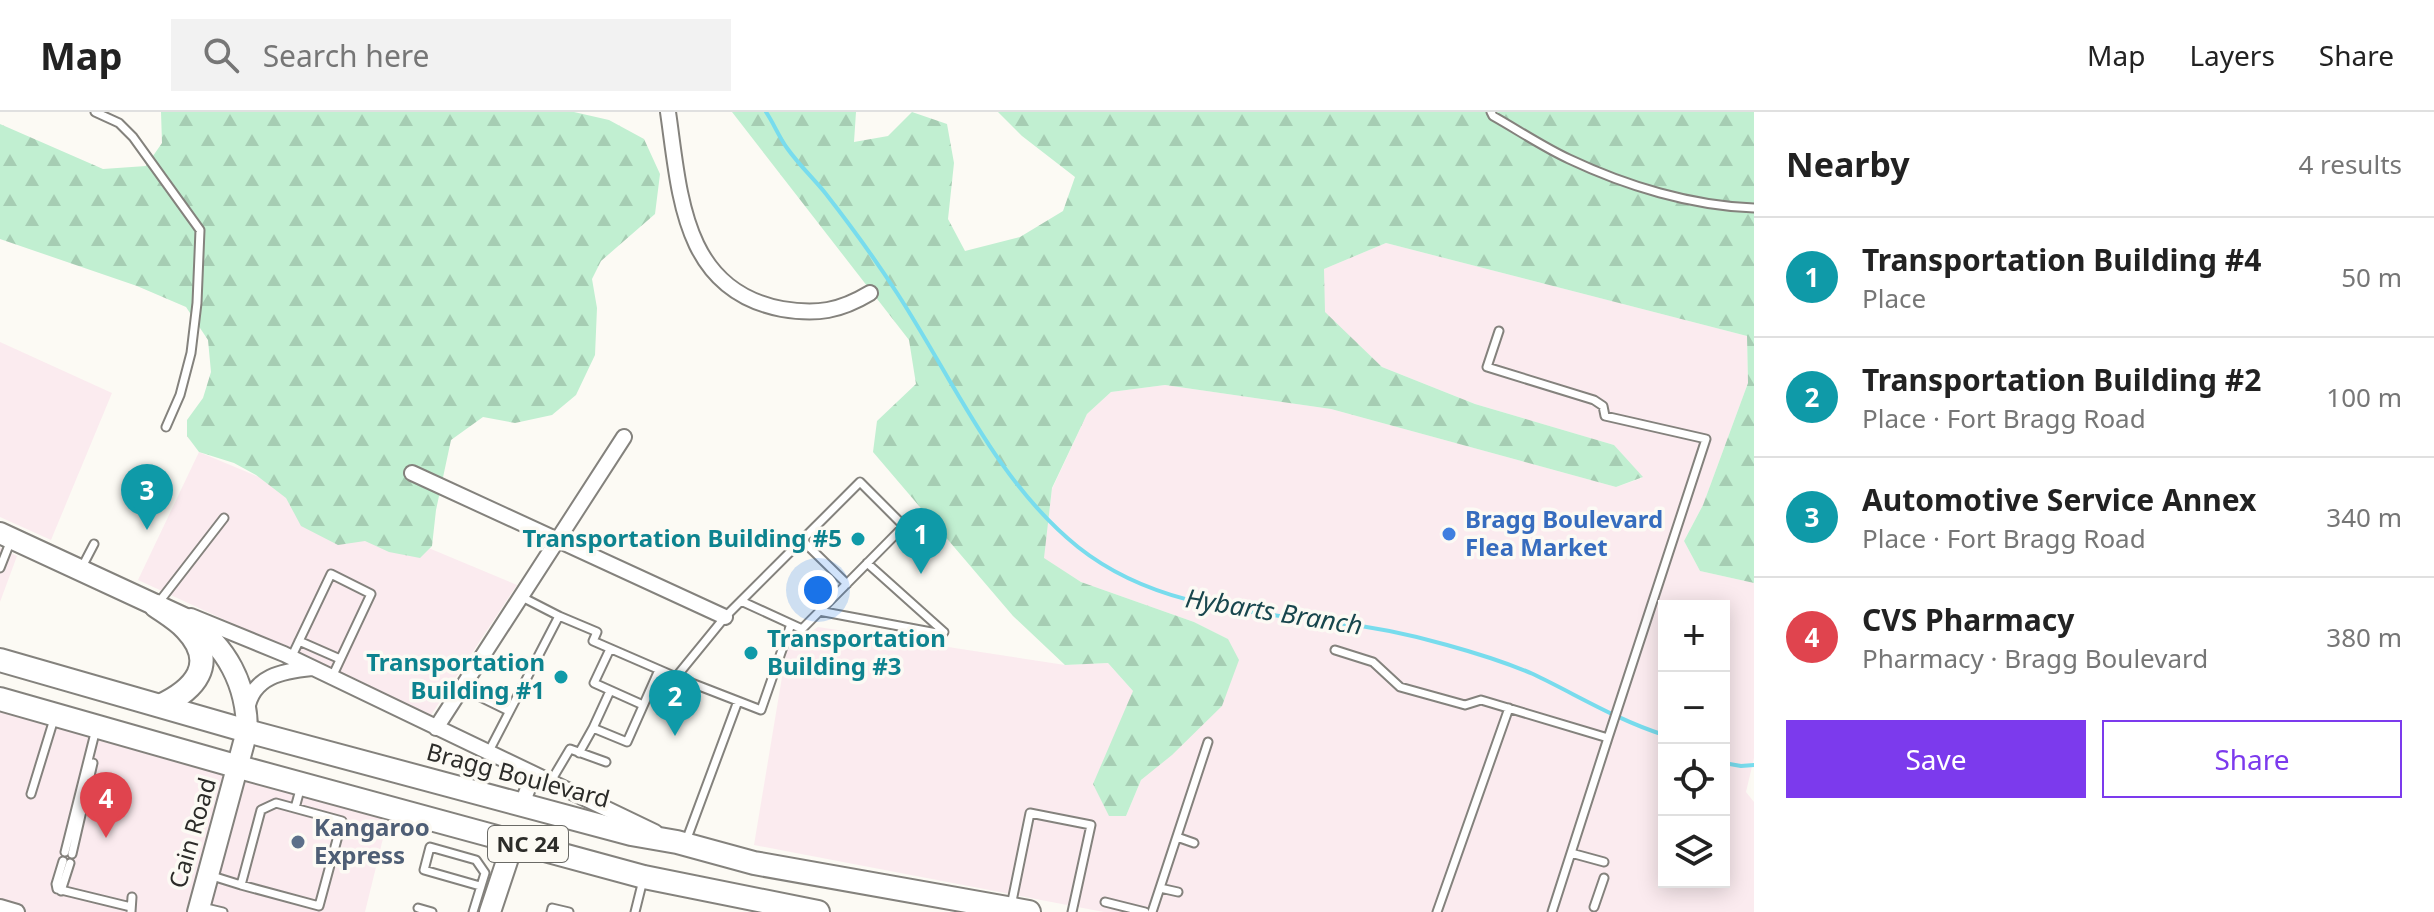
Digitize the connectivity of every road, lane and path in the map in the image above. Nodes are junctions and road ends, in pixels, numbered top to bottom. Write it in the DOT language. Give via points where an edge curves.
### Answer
graph roads {
  1 [pos="95,112"];
  2 [pos="668,112"];
  3 [pos="1491,112"];
  4 [pos="1754,208"];
  5 [pos="870,293"];
  6 [pos="1499,331"];
  7 [pos="166,427"];
  8 [pos="624,437"];
  9 [pos="412,473"];
  10 [pos="224,518"];
  11 [pos="6,536"];
  12 [pos="557,538"];
  13 [pos="802,540"];
  14 [pos="94,544"];
  15 [pos="867,563"];
  16 [pos="0,568"];
  17 [pos="81,570"];
  18 [pos="847,584"];
  19 [pos="520,596"];
  20 [pos="741,601"];
  21 [pos="156,606"];
  22 [pos="819,611"];
  23 [pos="559,616"];
  24 [pos="725,617"];
  25 [pos="791,624"];
  26 [pos="299,641"];
  27 [pos="610,649"];
  28 [pos="1335,650"];
  29 [pos="291,658"];
  30 [pos="340,659"];
  31 [pos="0,660"];
  32 [pos="312,668"];
  33 [pos="659,670"];
  34 [pos="331,677"];
  35 [pos="676,677"];
  36 [pos="462,688"];
  37 [pos="610,691"];
  38 [pos="0,699"];
  39 [pos="738,701"];
  40 [pos="643,705"];
  41 [pos="160,706"];
  42 [pos="1509,708"];
  43 [pos="509,711"];
  44 [pos="55,715"];
  45 [pos="247,720"];
  46 [pos="96,727"];
  47 [pos="436,728"];
  48 [pos="593,728"];
  49 [pos="1608,738"];
  50 [pos="1208,742"];
  51 [pos="488,753"];
  52 [pos="579,753"];
  53 [pos="606,762"];
  54 [pos="239,767"];
  55 [pos="526,771"];
  56 [pos="551,781"];
  57 [pos="301,784"];
  58 [pos="31,794"];
  59 [pos="342,795"];
  60 [pos="522,804"];
  61 [pos="295,808"];
  62 [pos="335,819"];
  63 [pos="1177,837"];
  64 [pos="514,840"];
  65 [pos="1194,843"];
  66 [pos="681,844"];
  67 [pos="1571,853"];
  68 [pos="1604,862"];
  69 [pos="209,875"];
  70 [pos="493,875"];
  71 [pos="644,877"];
  72 [pos="1604,878"];
  73 [pos="241,885"];
  74 [pos="480,886"];
  75 [pos="1160,888"];
  76 [pos="1178,892"];
  77 [pos="132,897"];
  78 [pos="1105,902"];
  79 [pos="0,907"];
  80 [pos="1594,907"];
  81 [pos="418,908"];
  82 [pos="199,909"];
  83 [pos="778,909"];
  84 [pos="131,910"];
  85 [pos="1020,910"];
  86 [pos="1125,910"];
  87 [pos="17,912"];
  88 [pos="223,912"];
  89 [pos="432,912"];
  90 [pos="473,912"];
  91 [pos="490,912"];
  92 [pos="551,912"];
  93 [pos="569,912"];
  94 [pos="635,912"];
  95 [pos="818,912"];
  96 [pos="1072,912"];
  97 [pos="1145,912"];
  98 [pos="1152,912"];
  99 [pos="1437,912"];
  100 [pos="1552,912"];
  1 -- 7 [label="lane" via="119,123 133,137 200,230 191,353"];
  2 -- 5 [label="street" via="684,214 701,257 727,287 761,305 808,314 849,306"];
  3 -- 4 [label="lane" via="1569,159 1646,188 1717,207"];
  6 -- 49 [label="lane" via="1487,367 1594,400 1603,406 1605,416 1706,439"];
  8 -- 12 [label="street"];
  9 -- 12 [label="street"];
  10 -- 21 [label="lane"];
  11 -- 16 [label="lane"];
  11 -- 17 [label="main road"];
  12 -- 19 [label="street"];
  12 -- 24 [label="street"];
  13 -- 15 [label="lane" via="860,482 904,526"];
  13 -- 18 [label="lane"];
  13 -- 20 [label="lane"];
  14 -- 17 [label="lane"];
  15 -- 18 [label="lane"];
  15 -- 22 [label="lane" via="944,632"];
  17 -- 21 [label="main road"];
  18 -- 22 [label="lane"];
  19 -- 23 [label="lane"];
  19 -- 36 [label="street"];
  20 -- 24 [label="lane"];
  20 -- 25 [label="lane"];
  21 -- 29 [label="street"];
  21 -- 41 [label="main road" via="186,629 201,667 185,694"];
  21 -- 45 [label="main road" via="188,620 217,645 235,672"];
  22 -- 25 [label="lane" via="802,629"];
  23 -- 27 [label="lane" via="597,632 593,641"];
  23 -- 43 [label="lane"];
  24 -- 35 [label="lane"];
  25 -- 39 [label="lane" via="761,710"];
  26 -- 29 [label="lane"];
  26 -- 30 [label="lane"];
  26 -- 30 [label="lane" via="331,574 371,594"];
  27 -- 33 [label="lane"];
  27 -- 37 [label="lane" via="594,683"];
  28 -- 42 [label="lane" via="1373,662 1400,687 1465,705 1481,700"];
  29 -- 32 [label="street"];
  30 -- 34 [label="lane"];
  31 -- 41 [label="main road, Bragg Boulevard / NC 24"];
  32 -- 34 [label="street"];
  32 -- 45 [label="street" via="270,676 256,688"];
  33 -- 35 [label="lane"];
  33 -- 40 [label="lane"];
  34 -- 47 [label="street"];
  35 -- 39 [label="lane"];
  36 -- 43 [label="lane"];
  36 -- 47 [label="street"];
  37 -- 40 [label="lane"];
  37 -- 48 [label="lane"];
  38 -- 44 [label="main road, NC 24"];
  39 -- 66 [label="lane"];
  40 -- 48 [label="lane" via="627,742"];
  41 -- 45 [label="main road, Bragg Boulevard / NC 24"];
  42 -- 49 [label="lane"];
  42 -- 99 [label="lane"];
  43 -- 51 [label="lane"];
  44 -- 46 [label="main road, NC 24"];
  44 -- 58 [label="lane"];
  45 -- 54 [label="main road, Cain Road"];
  45 -- 60 [label="main road, Bragg Boulevard / NC 24"];
  46 -- 54 [label="main road, NC 24"];
  46 -- 84 [label="lane" via="56,884 61,891"];
  47 -- 51 [label="street"];
  48 -- 52 [label="lane"];
  49 -- 67 [label="lane"];
  50 -- 63 [label="lane"];
  51 -- 55 [label="street"];
  52 -- 53 [label="lane"];
  52 -- 56 [label="lane" via="570,749"];
  54 -- 57 [label="main road, NC 24"];
  54 -- 69 [label="main road, Cain Road"];
  55 -- 56 [label="street"];
  55 -- 60 [label="street" via="530,783"];
  56 -- 66 [label="street"];
  57 -- 59 [label="main road, NC 24"];
  57 -- 61 [label="lane"];
  59 -- 62 [label="lane"];
  59 -- 64 [label="main road, NC 24"];
  60 -- 66 [label="main road, Bragg Boulevard / NC 24"];
  61 -- 62 [label="lane"];
  61 -- 73 [label="lane" via="276,803 261,810"];
  62 -- 73 [label="lane" via="342,821 319,906"];
  63 -- 65 [label="lane"];
  63 -- 75 [label="lane"];
  64 -- 70 [label="main road"];
  64 -- 71 [label="main road, NC 24"];
  66 -- 85 [label="main road, Bragg Boulevard / NC 24" via="754,863"];
  67 -- 68 [label="lane"];
  67 -- 100 [label="lane"];
  69 -- 73 [label="lane"];
  69 -- 82 [label="main road, Cain Road"];
  70 -- 74 [label="lane"];
  70 -- 74 [label="lane" via="476,860 430,847 424,870"];
  70 -- 91 [label="main road"];
  71 -- 83 [label="main road, NC 24"];
  71 -- 94 [label="lane"];
  72 -- 80 [label="lane"];
  74 -- 90 [label="lane"];
  75 -- 76 [label="lane"];
  75 -- 98 [label="lane"];
  77 -- 84 [label="lane"];
  78 -- 86 [label="lane"];
  79 -- 87 [label="street"];
  81 -- 89 [label="lane"];
  82 -- 88 [label="lane"];
  83 -- 95 [label="main road, NC 24"];
  85 -- 96 [label="lane" via="1030,813 1091,825"];
  86 -- 97 [label="lane"];
  92 -- 93 [label="lane"];
}
